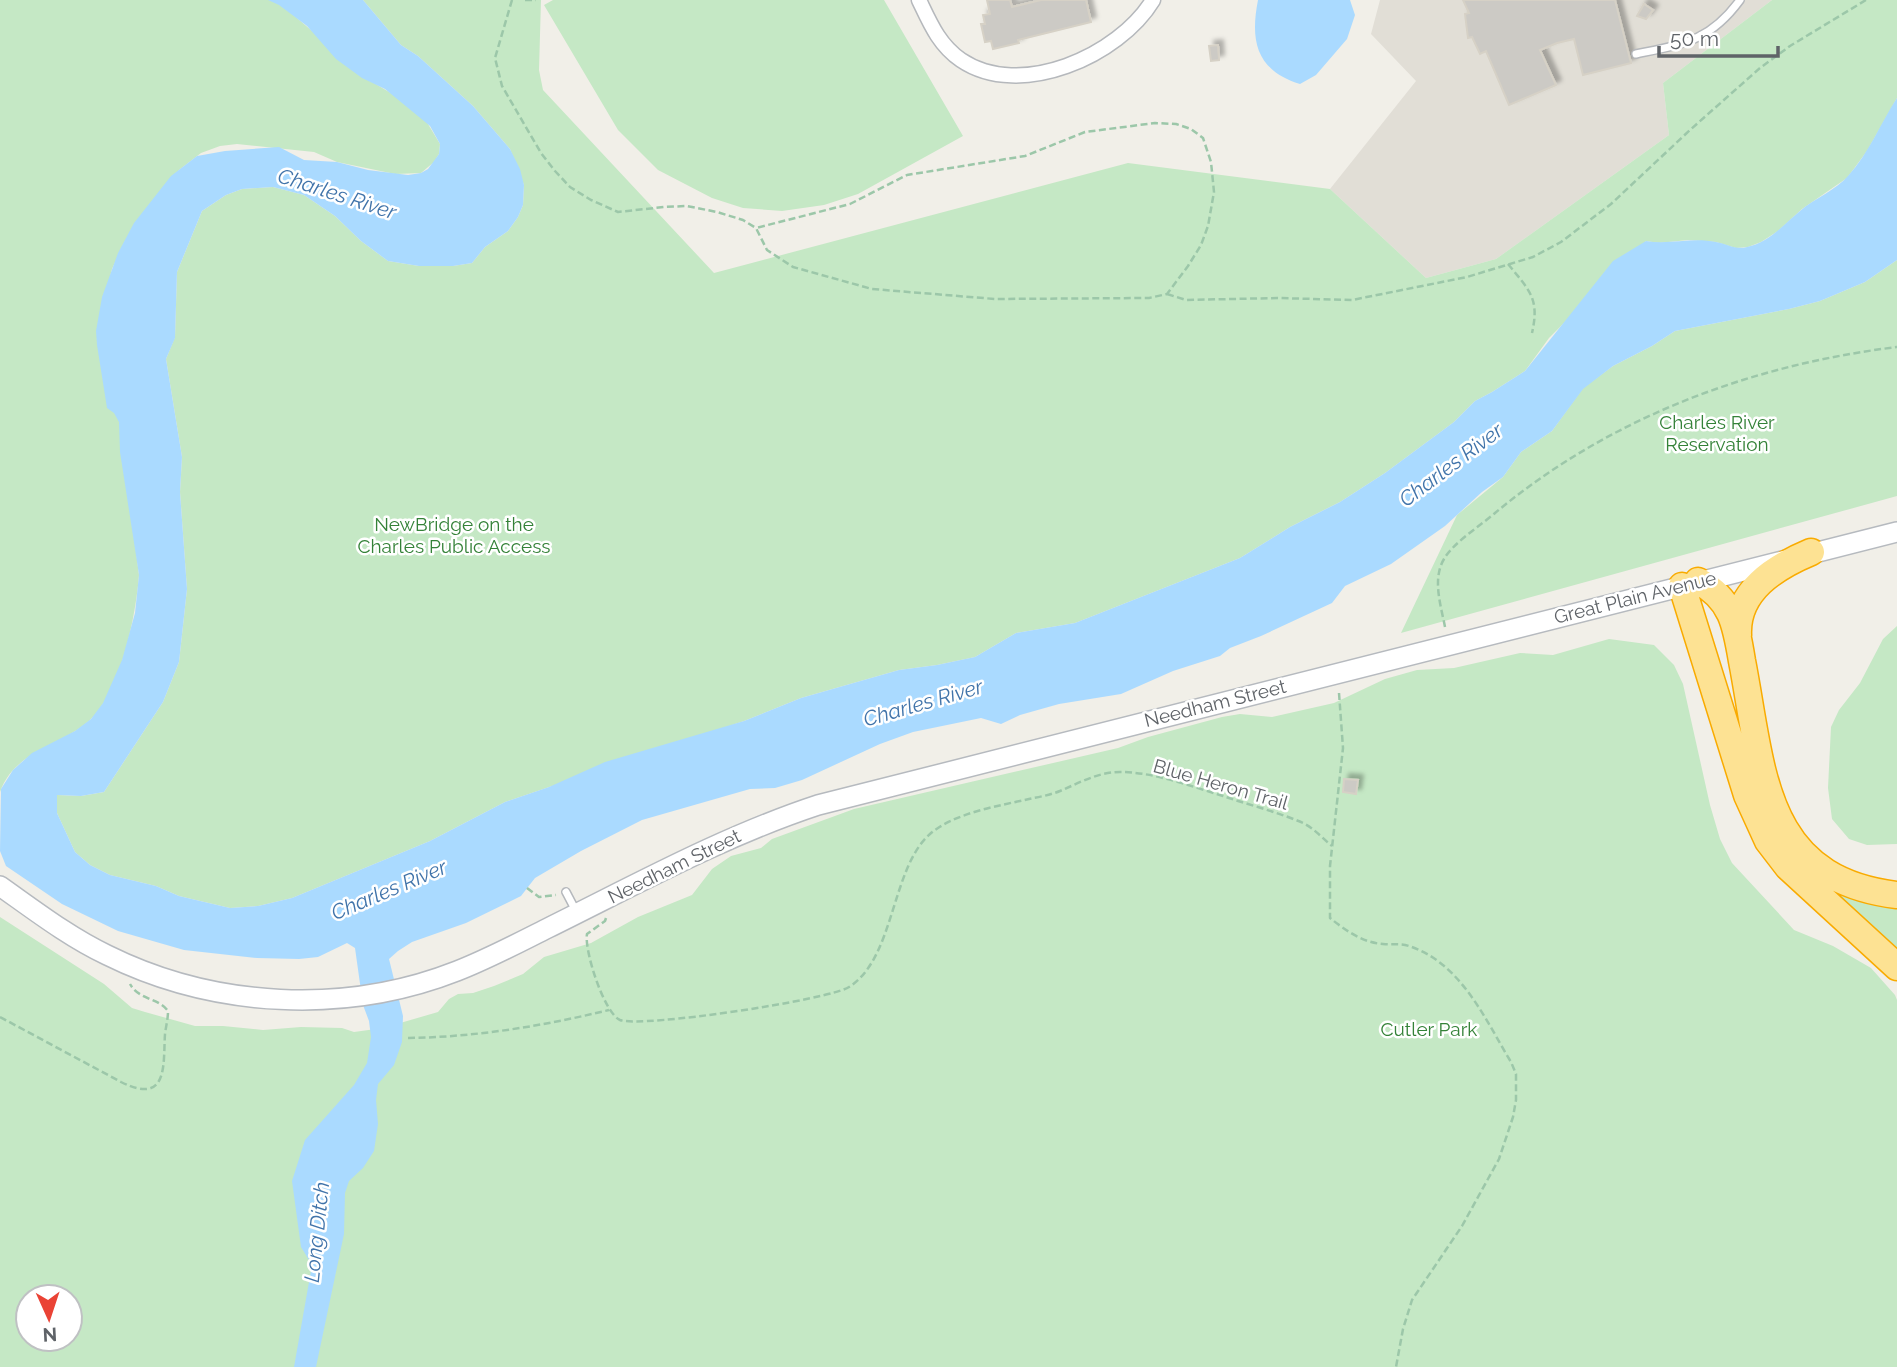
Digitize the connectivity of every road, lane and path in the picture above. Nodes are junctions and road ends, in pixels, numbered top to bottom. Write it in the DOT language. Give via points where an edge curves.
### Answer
graph roads {
  1 [pos="512,0"];
  2 [pos="525,0"];
  3 [pos="536,0"];
  4 [pos="919,0"];
  5 [pos="1153,0"];
  6 [pos="1740,0"];
  7 [pos="1866,0"];
  8 [pos="1636,54"];
  9 [pos="756,228"];
  10 [pos="1508,264"];
  11 [pos="1167,294"];
  12 [pos="1532,333"];
  13 [pos="1897,346"];
  14 [pos="1897,532"];
  15 [pos="1811,552"];
  16 [pos="1690,583"];
  17 [pos="1738,640"];
  18 [pos="1449,644"];
  19 [pos="1372,663"];
  20 [pos="1336,672"];
  21 [pos="1332,846"];
  22 [pos="0,886"];
  23 [pos="527,888"];
  24 [pos="566,892"];
  25 [pos="1897,895"];
  26 [pos="601,902"];
  27 [pos="577,914"];
  28 [pos="135,968"];
  29 [pos="1897,968"];
  30 [pos="609,1010"];
  31 [pos="0,1017"];
  32 [pos="408,1038"];
  33 [pos="1396,1367"];
  1 -- 9 [label="path" via="495,58 502,86 541,153 570,187 618,212 687,206 743,220"];
  2 -- 3 [label="path"];
  4 -- 5 [label="street" via="936,35 956,56 982,70 1010,74 1055,70 1098,52 1123,35"];
  6 -- 8 [label="lane" via="1719,26 1697,38"];
  7 -- 10 [label="path" via="1760,68 1611,204 1561,242"];
  9 -- 11 [label="path" via="767,250 793,267 872,289 1036,300"];
  9 -- 11 [label="path" via="850,204 907,175 1026,156 1085,132 1175,124 1191,128 1203,138 1212,162 1214,191 1201,245"];
  10 -- 11 [label="path" via="1352,300 1186,300"];
  10 -- 12 [label="path" via="1534,296"];
  13 -- 18 [label="path" via="1814,359 1739,381 1632,422 1578,452 1444,558 1439,591"];
  14 -- 15 [label="main road, Great Plain Avenue"];
  15 -- 16 [label="main road, Great Plain Avenue"];
  15 -- 17 [label="highway" via="1787,563 1751,592 1741,609"];
  16 -- 17 [label="highway" via="1714,591 1727,606"];
  16 -- 18 [label="main road, Great Plain Avenue"];
  16 -- 29 [label="highway" via="1747,795 1768,841 1788,867"];
  17 -- 25 [label="highway" via="1765,781 1783,828 1825,872 1860,888"];
  18 -- 19 [label="main road, Great Plain Avenue"];
  19 -- 20 [label="main road, Needham Street"];
  20 -- 21 [label="path" via="1343,748"];
  20 -- 26 [label="main road, Needham Street" via="818,805 730,838"];
  21 -- 30 [label="path, Blue Heron Trail" via="1306,824 1191,786 1120,772 1100,775 1058,792 989,807 930,834 910,863 870,964 847,989 680,1019 629,1022"];
  21 -- 33 [label="path" via="1331,918 1345,931 1372,943 1410,946 1444,966 1467,990 1516,1074 1513,1117 1499,1159 1462,1226 1412,1300"];
  22 -- 28 [label="main road, Needham Street" via="93,948"];
  23 -- 24 [label="path" via="539,897"];
  24 -- 27 [label="lane"];
  26 -- 27 [label="main road, Needham Street"];
  26 -- 30 [label="path" via="606,919 587,934 586,945"];
  27 -- 28 [label="main road, Needham Street" via="485,959 416,985 346,997 289,1000 234,995"];
  28 -- 31 [label="path" via="132,988 169,1011 164,1072 146,1089 131,1087"];
  30 -- 32 [label="path" via="451,1038"];
}
